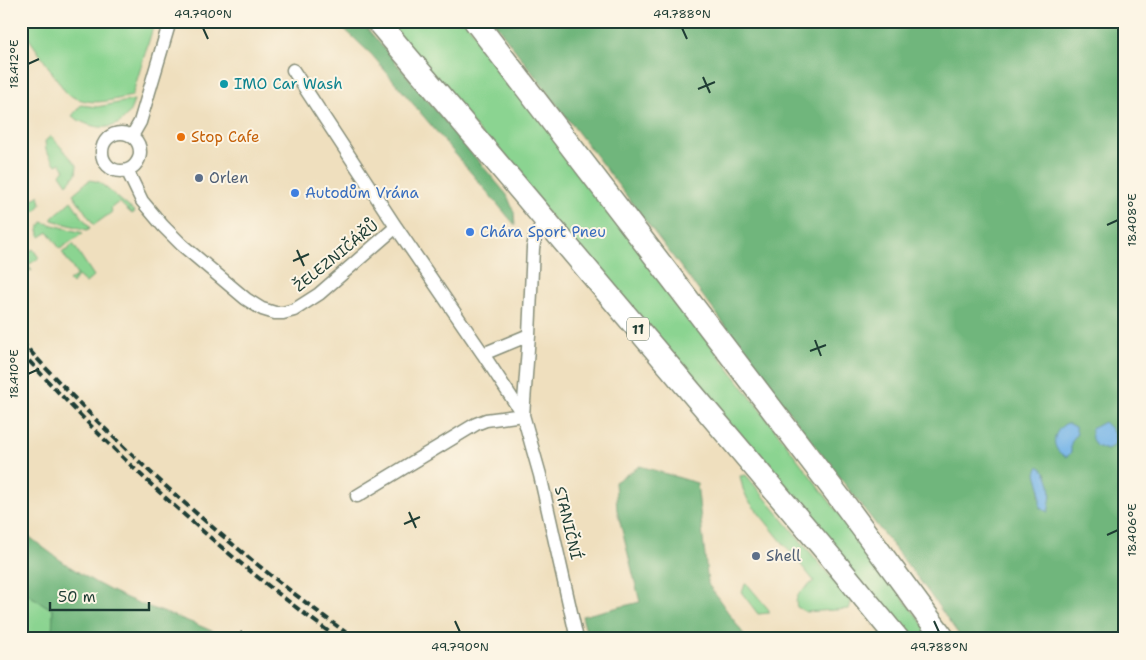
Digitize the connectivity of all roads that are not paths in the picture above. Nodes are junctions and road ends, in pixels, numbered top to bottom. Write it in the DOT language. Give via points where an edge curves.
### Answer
graph roads {
  1 [pos="170,21"];
  2 [pos="376,21"];
  3 [pos="475,21"];
  4 [pos="293,70"];
  5 [pos="132,136"];
  6 [pos="127,170"];
  7 [pos="544,219"];
  8 [pos="396,228"];
  9 [pos="529,335"];
  10 [pos="483,354"];
  11 [pos="523,415"];
  12 [pos="357,496"];
  13 [pos="577,639"];
  14 [pos="898,639"];
  15 [pos="944,639"];
  1 -- 5 [label="street" via="140,122"];
  2 -- 7 [label="highway, 11"];
  3 -- 15 [label="highway"];
  4 -- 8 [label="street"];
  5 -- 6 [label="street" via="139,144 140,155 136,164"];
  5 -- 6 [label="street" via="123,132 113,134 101,149 107,166 116,171"];
  6 -- 8 [label="street, ŽELEZNIČÁŘŮ" via="142,201 182,246 246,300 262,310 275,313 294,310 319,294"];
  7 -- 9 [label="street" via="533,248"];
  7 -- 14 [label="highway, 11"];
  8 -- 10 [label="street, ŽELEZNIČÁŘŮ"];
  9 -- 10 [label="street"];
  9 -- 11 [label="street, STANIČNÍ"];
  10 -- 11 [label="street, STANIČNÍ"];
  11 -- 12 [label="street" via="486,420 467,428"];
  11 -- 13 [label="street, STANIČNÍ"];
}
